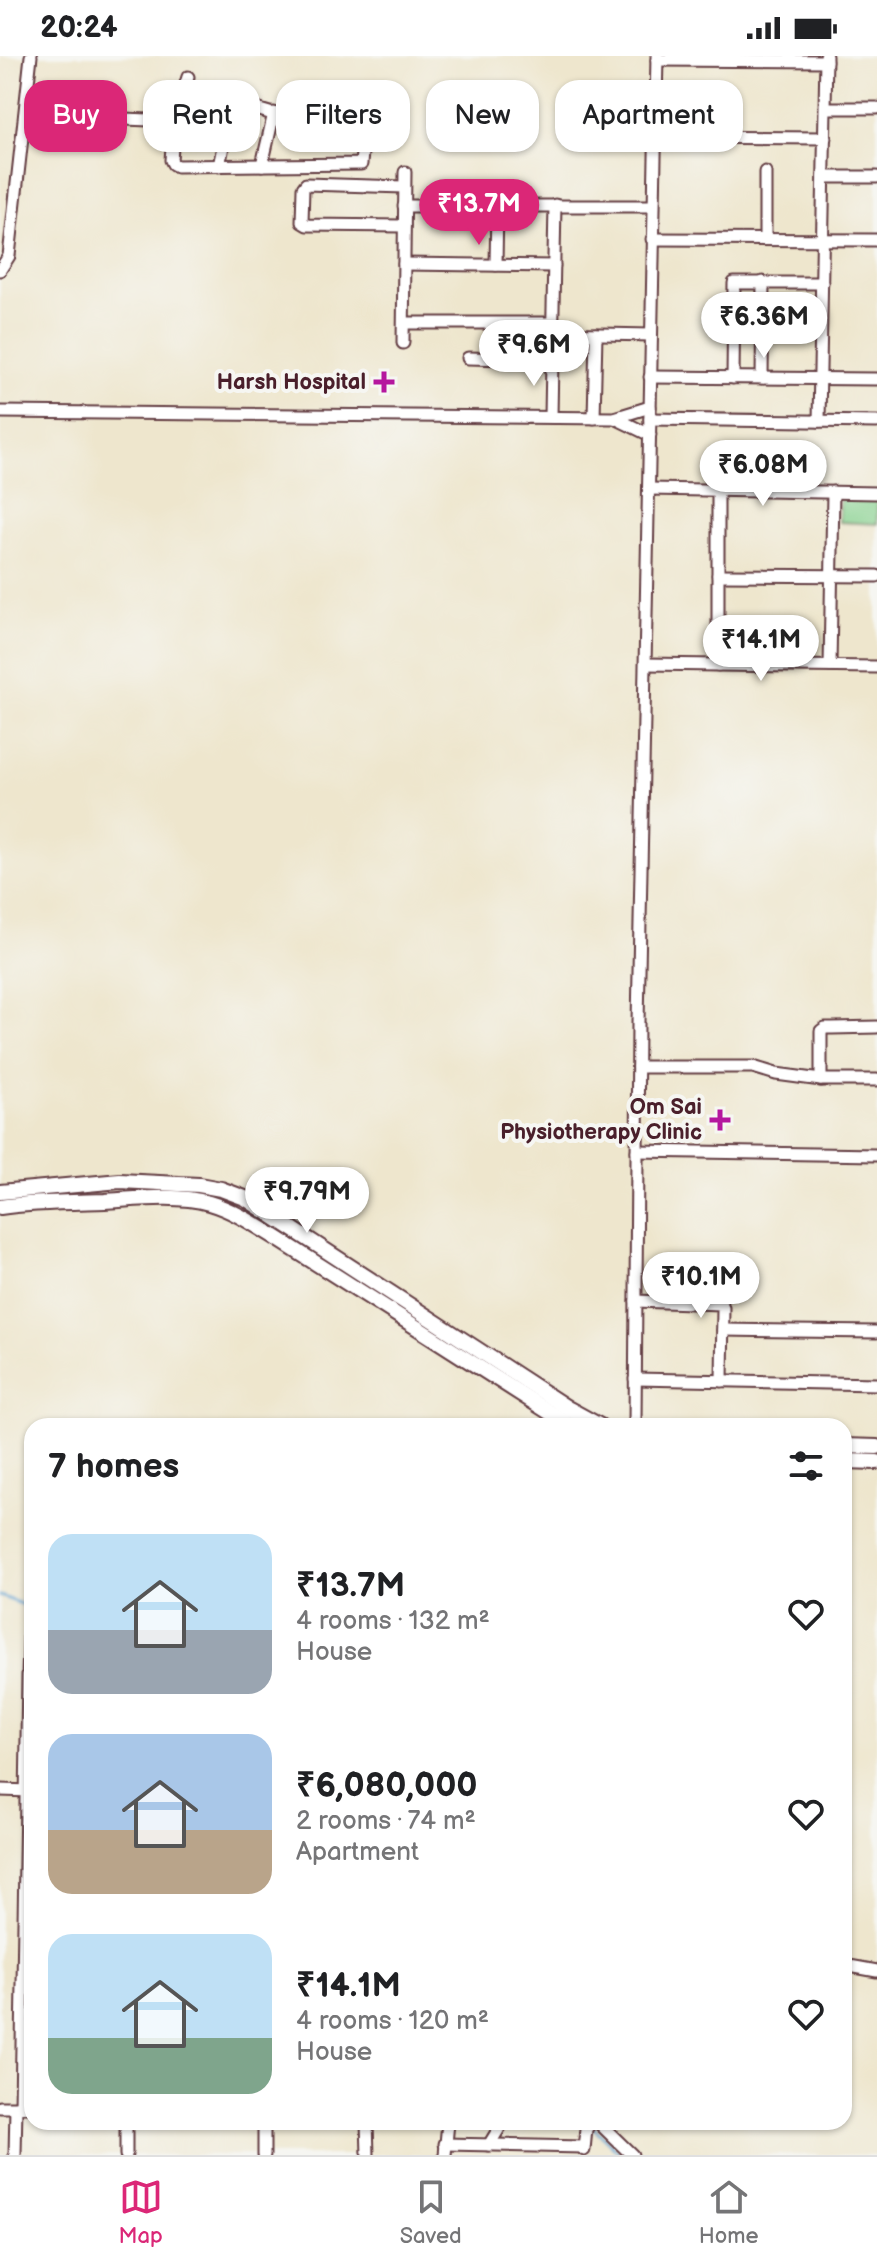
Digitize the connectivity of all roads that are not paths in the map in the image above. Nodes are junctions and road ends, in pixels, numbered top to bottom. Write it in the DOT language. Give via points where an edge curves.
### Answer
graph roads {
  1 [pos="31,56"];
  2 [pos="657,58"];
  3 [pos="745,58"];
  4 [pos="826,59"];
  5 [pos="188,77"];
  6 [pos="29,80"];
  7 [pos="187,80"];
  8 [pos="656,80"];
  9 [pos="826,108"];
  10 [pos="877,108"];
  11 [pos="274,113"];
  12 [pos="24,124"];
  13 [pos="743,138"];
  14 [pos="825,138"];
  15 [pos="172,152"];
  16 [pos="363,152"];
  17 [pos="655,152"];
  18 [pos="262,165"];
  19 [pos="219,166"];
  20 [pos="405,172"];
  21 [pos="765,172"];
  22 [pos="824,177"];
  23 [pos="877,177"];
  24 [pos="404,187"];
  25 [pos="497,205"];
  26 [pos="555,205"];
  27 [pos="404,206"];
  28 [pos="653,206"];
  29 [pos="404,226"];
  30 [pos="652,239"];
  31 [pos="765,239"];
  32 [pos="823,240"];
  33 [pos="877,240"];
  34 [pos="404,264"];
  35 [pos="496,265"];
  36 [pos="554,266"];
  37 [pos="0,270"];
  38 [pos="763,282"];
  39 [pos="822,283"];
  40 [pos="404,323"];
  41 [pos="552,328"];
  42 [pos="596,334"];
  43 [pos="651,335"];
  44 [pos="403,343"];
  45 [pos="468,358"];
  46 [pos="552,360"];
  47 [pos="650,377"];
  48 [pos="733,378"];
  49 [pos="762,378"];
  50 [pos="820,378"];
  51 [pos="877,379"];
  52 [pos="0,412"];
  53 [pos="650,413"];
  54 [pos="551,417"];
  55 [pos="594,418"];
  56 [pos="614,418"];
  57 [pos="819,421"];
  58 [pos="877,422"];
  59 [pos="650,435"];
  60 [pos="649,489"];
  61 [pos="718,490"];
  62 [pos="833,492"];
  63 [pos="877,493"];
  64 [pos="718,575"];
  65 [pos="832,575"];
  66 [pos="877,576"];
  67 [pos="646,664"];
  68 [pos="718,665"];
  69 [pos="830,666"];
  70 [pos="877,667"];
  71 [pos="877,1027"];
  72 [pos="638,1067"];
  73 [pos="821,1080"];
  74 [pos="877,1080"];
  75 [pos="637,1151"];
  76 [pos="877,1155"];
  77 [pos="0,1192"];
  78 [pos="0,1207"];
  79 [pos="636,1301"];
  80 [pos="723,1330"];
  81 [pos="877,1332"];
  82 [pos="635,1379"];
  83 [pos="722,1381"];
  84 [pos="877,1384"];
  85 [pos="545,1418"];
  86 [pos="587,1418"];
  87 [pos="635,1418"];
  88 [pos="852,1446"];
  89 [pos="877,1447"];
  90 [pos="852,1461"];
  91 [pos="877,1462"];
  92 [pos="0,1790"];
  93 [pos="24,1791"];
  94 [pos="852,1966"];
  95 [pos="877,1971"];
  96 [pos="24,2078"];
  97 [pos="0,2107"];
  98 [pos="23,2107"];
  99 [pos="126,2130"];
  100 [pos="264,2130"];
  101 [pos="367,2130"];
  102 [pos="447,2130"];
  103 [pos="498,2130"];
  104 [pos="588,2130"];
  105 [pos="606,2130"];
  106 [pos="489,2145"];
  107 [pos="445,2150"];
  108 [pos="584,2151"];
  109 [pos="15,2155"];
  110 [pos="126,2155"];
  111 [pos="264,2155"];
  112 [pos="368,2155"];
  113 [pos="632,2155"];
  1 -- 6 [label="street"];
  2 -- 3 [label="street"];
  2 -- 8 [label="street"];
  3 -- 4 [label="street"];
  4 -- 9 [label="street"];
  5 -- 7 [label="street"];
  9 -- 10 [label="street"];
  9 -- 14 [label="street"];
  11 -- 18 [label="street"];
  11 -- 19 [label="street" via="236,103"];
  12 -- 37 [label="street" via="9,256"];
  13 -- 14 [label="street"];
  14 -- 22 [label="street"];
  15 -- 19 [label="street" via="177,166"];
  16 -- 18 [label="street" via="361,164"];
  17 -- 28 [label="street"];
  18 -- 19 [label="street"];
  20 -- 24 [label="street"];
  21 -- 31 [label="street"];
  22 -- 23 [label="street"];
  22 -- 32 [label="street"];
  24 -- 27 [label="street"];
  24 -- 29 [label="street" via="306,184 302,222"];
  25 -- 26 [label="street"];
  25 -- 27 [label="street"];
  25 -- 35 [label="street"];
  26 -- 28 [label="street"];
  26 -- 36 [label="street"];
  27 -- 29 [label="street"];
  28 -- 30 [label="street"];
  29 -- 34 [label="street"];
  30 -- 31 [label="street"];
  30 -- 43 [label="street"];
  31 -- 32 [label="street"];
  32 -- 33 [label="street"];
  32 -- 39 [label="street"];
  34 -- 35 [label="street"];
  34 -- 40 [label="street"];
  35 -- 36 [label="street"];
  36 -- 41 [label="street"];
  38 -- 39 [label="street"];
  38 -- 48 [label="street" via="734,283"];
  38 -- 49 [label="street"];
  39 -- 50 [label="street"];
  40 -- 41 [label="street"];
  40 -- 44 [label="street"];
  41 -- 42 [label="street"];
  41 -- 46 [label="street"];
  42 -- 43 [label="street"];
  42 -- 55 [label="street"];
  43 -- 47 [label="street"];
  45 -- 46 [label="street"];
  46 -- 54 [label="street"];
  47 -- 48 [label="street"];
  47 -- 53 [label="street"];
  48 -- 49 [label="street"];
  49 -- 50 [label="street"];
  50 -- 51 [label="street"];
  50 -- 57 [label="street"];
  52 -- 54 [label="street"];
  53 -- 56 [label="street"];
  53 -- 57 [label="street"];
  53 -- 59 [label="street"];
  54 -- 55 [label="street"];
  55 -- 56 [label="street"];
  56 -- 59 [label="street"];
  57 -- 58 [label="street"];
  59 -- 60 [label="street"];
  60 -- 61 [label="street"];
  60 -- 67 [label="street"];
  61 -- 62 [label="street"];
  61 -- 64 [label="street"];
  62 -- 63 [label="street"];
  62 -- 65 [label="street"];
  64 -- 65 [label="street"];
  64 -- 68 [label="street"];
  65 -- 66 [label="street"];
  65 -- 69 [label="street"];
  67 -- 68 [label="street"];
  67 -- 72 [label="street"];
  68 -- 69 [label="street"];
  69 -- 70 [label="street"];
  71 -- 73 [label="street" via="821,1031"];
  72 -- 73 [label="street" via="753,1067"];
  72 -- 75 [label="street"];
  73 -- 74 [label="street"];
  75 -- 76 [label="street"];
  75 -- 79 [label="street"];
  77 -- 86 [label="main road" via="120,1181 221,1189 245,1198"];
  78 -- 85 [label="main road" via="155,1198 218,1207 255,1225"];
  79 -- 80 [label="street" via="721,1304"];
  79 -- 82 [label="street"];
  80 -- 81 [label="street"];
  80 -- 83 [label="street"];
  82 -- 83 [label="street"];
  82 -- 87 [label="street"];
  83 -- 84 [label="street"];
  88 -- 89 [label="main road"];
  90 -- 91 [label="main road"];
  92 -- 93 [label="street"];
  94 -- 95 [label="street"];
  96 -- 98 [label="street"];
  97 -- 98 [label="street"];
  98 -- 109 [label="street"];
  99 -- 110 [label="street"];
  100 -- 111 [label="street"];
  101 -- 112 [label="street"];
  102 -- 107 [label="street"];
  103 -- 106 [label="street"];
  104 -- 108 [label="street"];
  105 -- 113 [label="street"];
  106 -- 107 [label="street"];
  106 -- 108 [label="street"];
}
